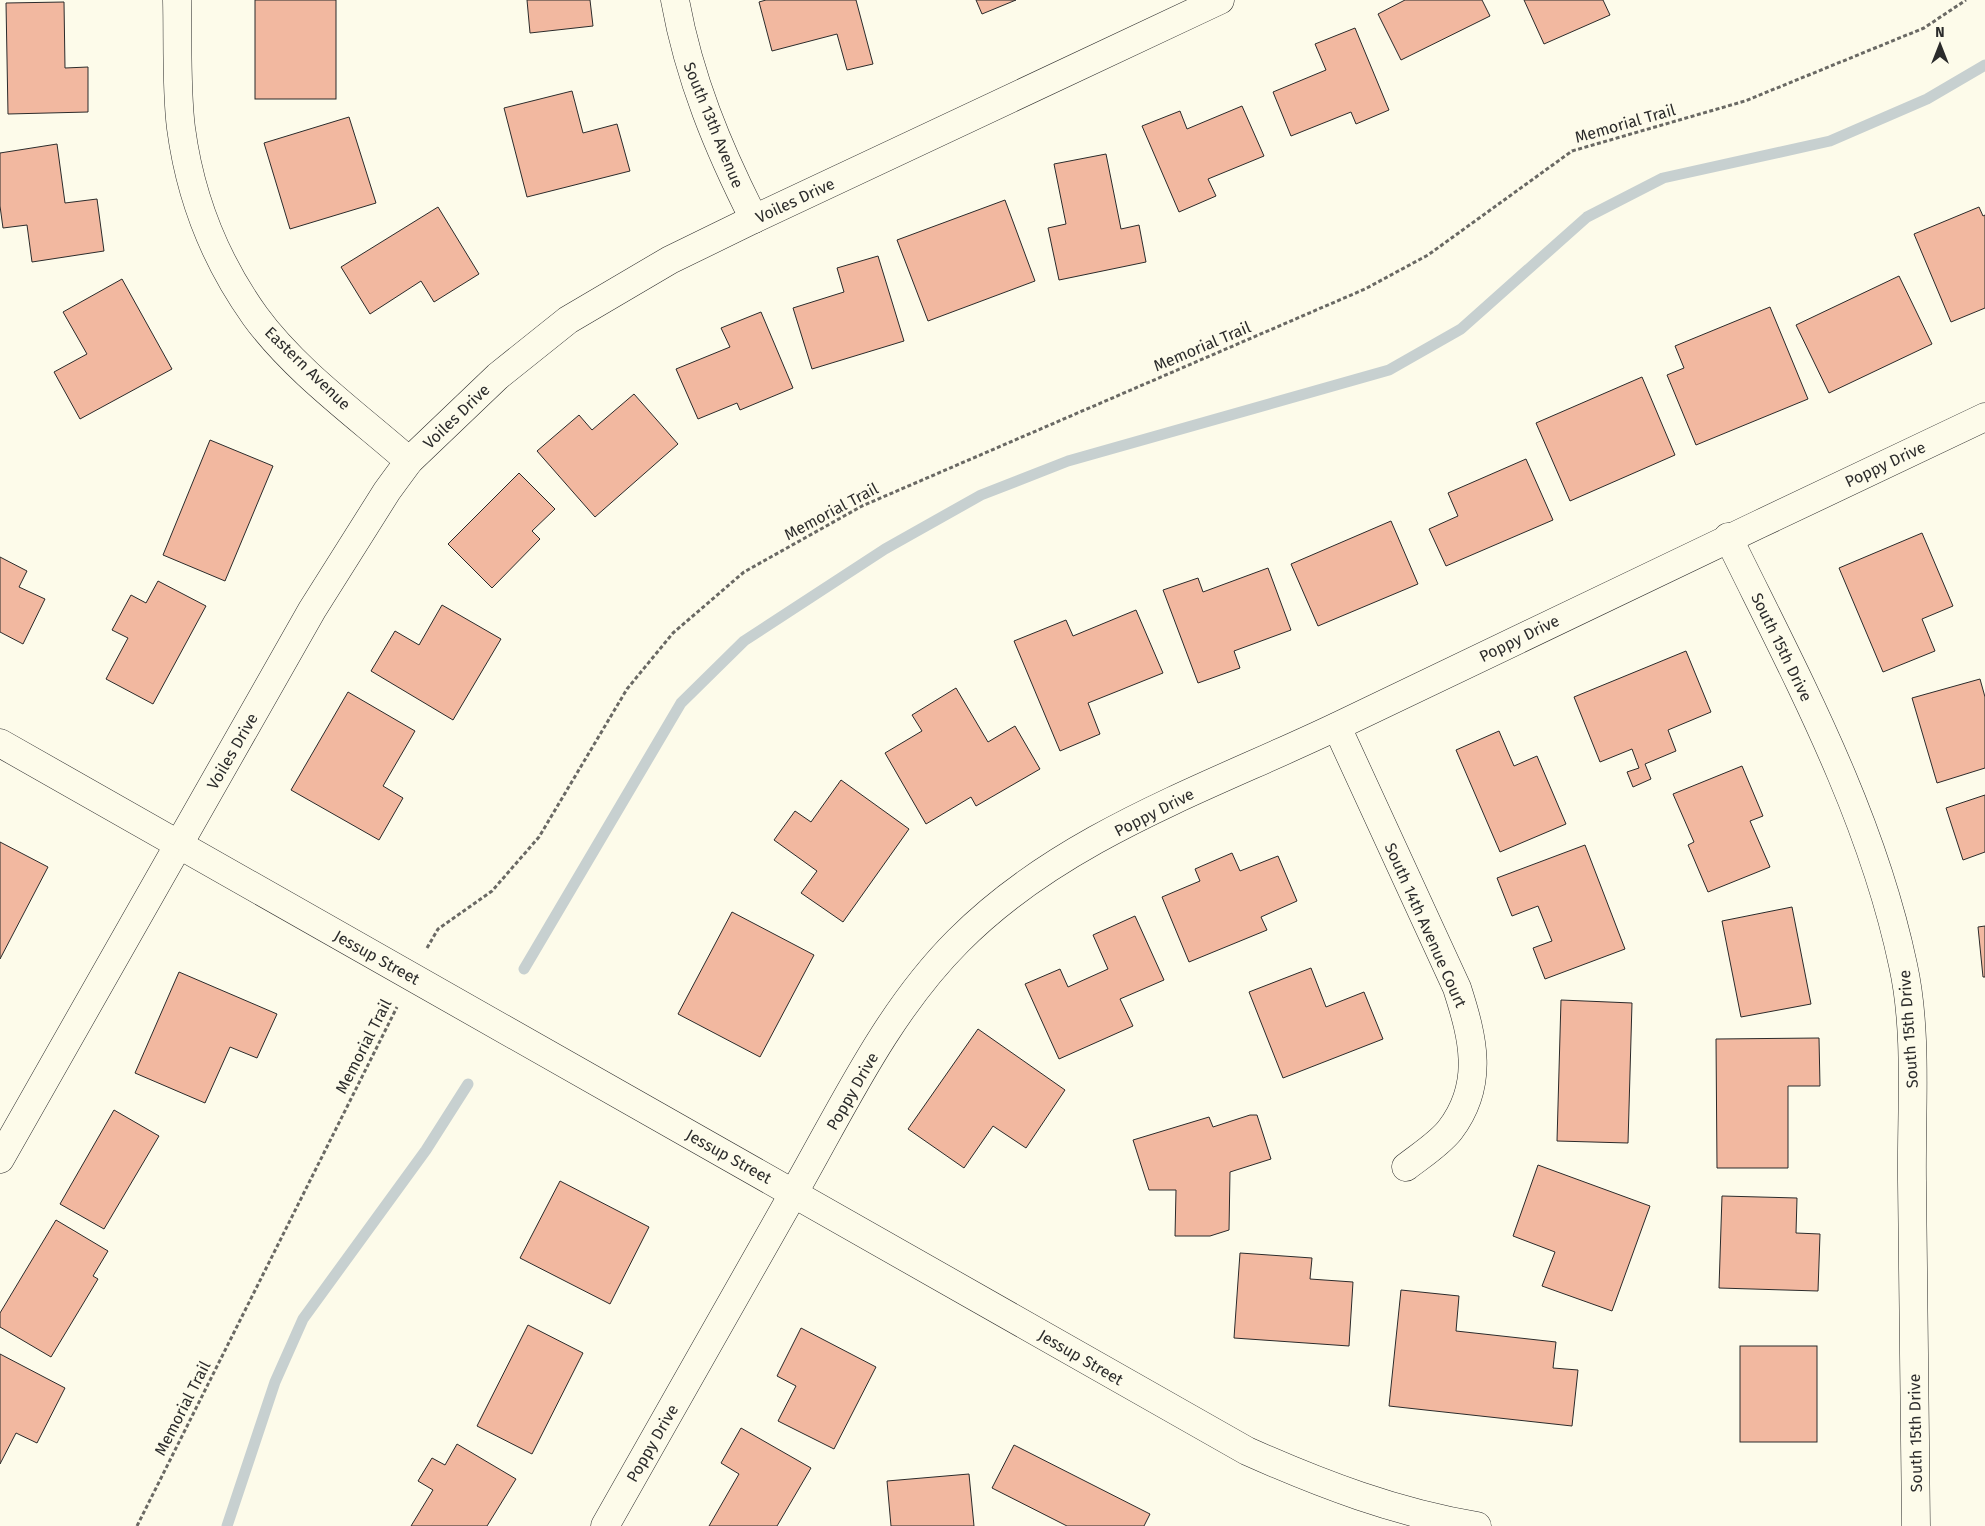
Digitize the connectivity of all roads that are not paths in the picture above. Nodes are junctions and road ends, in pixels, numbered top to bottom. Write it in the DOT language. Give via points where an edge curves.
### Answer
graph roads {
  1 [pos="177,0"];
  2 [pos="674,0"];
  3 [pos="1210,2"];
  4 [pos="754,219"];
  5 [pos="1985,417"];
  6 [pos="409,461"];
  7 [pos="1728,537"];
  8 [pos="1337,727"];
  9 [pos="0,743"];
  10 [pos="179,846"];
  11 [pos="0,1159"];
  12 [pos="1406,1167"];
  13 [pos="794,1193"];
  14 [pos="605,1526"];
  15 [pos="1477,1526"];
  16 [pos="1916,1526"];
  1 -- 6 [label="street, Eastern Avenue" via="181,127 191,180 206,228 231,278 256,317 312,376"];
  2 -- 4 [label="street, South 13th Avenue" via="683,44 702,104 726,164"];
  3 -- 4 [label="street, Voiles Drive"];
  4 -- 6 [label="street, Voiles Drive" via="670,260 568,320 498,376"];
  5 -- 7 [label="street, Poppy Drive"];
  6 -- 10 [label="street, Voiles Drive" via="312,610"];
  7 -- 8 [label="street, Poppy Drive"];
  7 -- 16 [label="street, South 15th Drive" via="1839,764 1878,866 1904,966 1913,1086"];
  8 -- 12 [label="street, South 14th Avenue Court" via="1458,988 1471,1031 1473,1061 1465,1106 1449,1131"];
  8 -- 13 [label="street, Poppy Drive" via="1135,820 1043,870 1010,895 958,941 894,1020 846,1097"];
  9 -- 10 [label="street, Jessup Street"];
  10 -- 11 [label="street, Voiles Drive"];
  10 -- 13 [label="street, Jessup Street"];
  13 -- 14 [label="street, Poppy Drive"];
  13 -- 15 [label="street, Jessup Street" via="1247,1450 1310,1479 1386,1505"];
}
